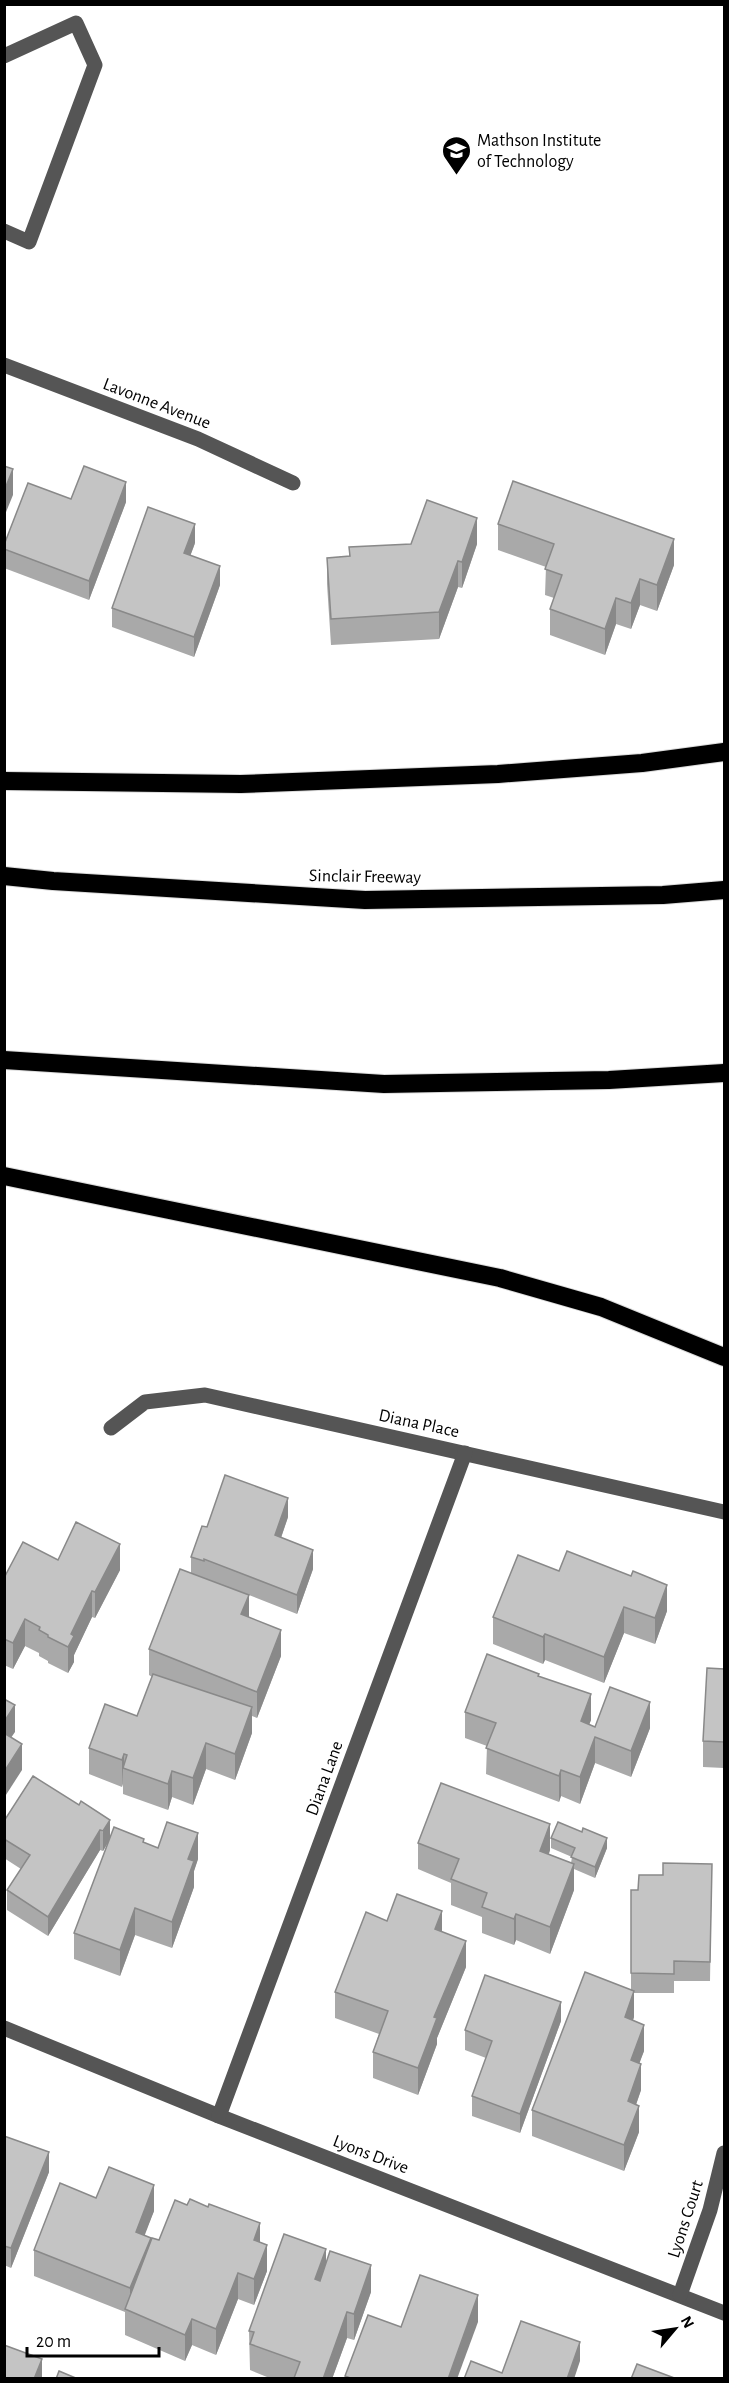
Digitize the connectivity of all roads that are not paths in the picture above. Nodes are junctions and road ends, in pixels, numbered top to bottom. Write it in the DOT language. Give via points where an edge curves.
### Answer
graph roads {
  1 [pos="4,56"];
  2 [pos="4,231"];
  3 [pos="4,365"];
  4 [pos="294,483"];
  5 [pos="724,752"];
  6 [pos="4,781"];
  7 [pos="4,876"];
  8 [pos="724,890"];
  9 [pos="4,1060"];
  10 [pos="724,1073"];
  11 [pos="4,1176"];
  12 [pos="724,1357"];
  13 [pos="111,1428"];
  14 [pos="465,1453"];
  15 [pos="724,1512"];
  16 [pos="4,2028"];
  17 [pos="219,2116"];
  18 [pos="724,2153"];
  19 [pos="680,2295"];
  20 [pos="724,2313"];
  1 -- 2 [label="street" via="76,23 95,65 29,242"];
  3 -- 4 [label="street, Lavonne Avenue" via="198,439"];
  5 -- 6 [label="highway" via="642,763 498,774 241,784"];
  7 -- 8 [label="highway, Sinclair Freeway" via="365,900 663,895"];
  9 -- 10 [label="highway" via="384,1084 609,1080"];
  11 -- 12 [label="highway" via="500,1278 601,1307"];
  13 -- 14 [label="street, Diana Place" via="145,1402 204,1395"];
  14 -- 15 [label="street, Diana Place"];
  14 -- 17 [label="street, Diana Lane"];
  16 -- 17 [label="street, Lyons Drive"];
  17 -- 19 [label="street, Lyons Drive"];
  18 -- 19 [label="street, Lyons Court" via="710,2210"];
  19 -- 20 [label="street, Lyons Drive"];
}
